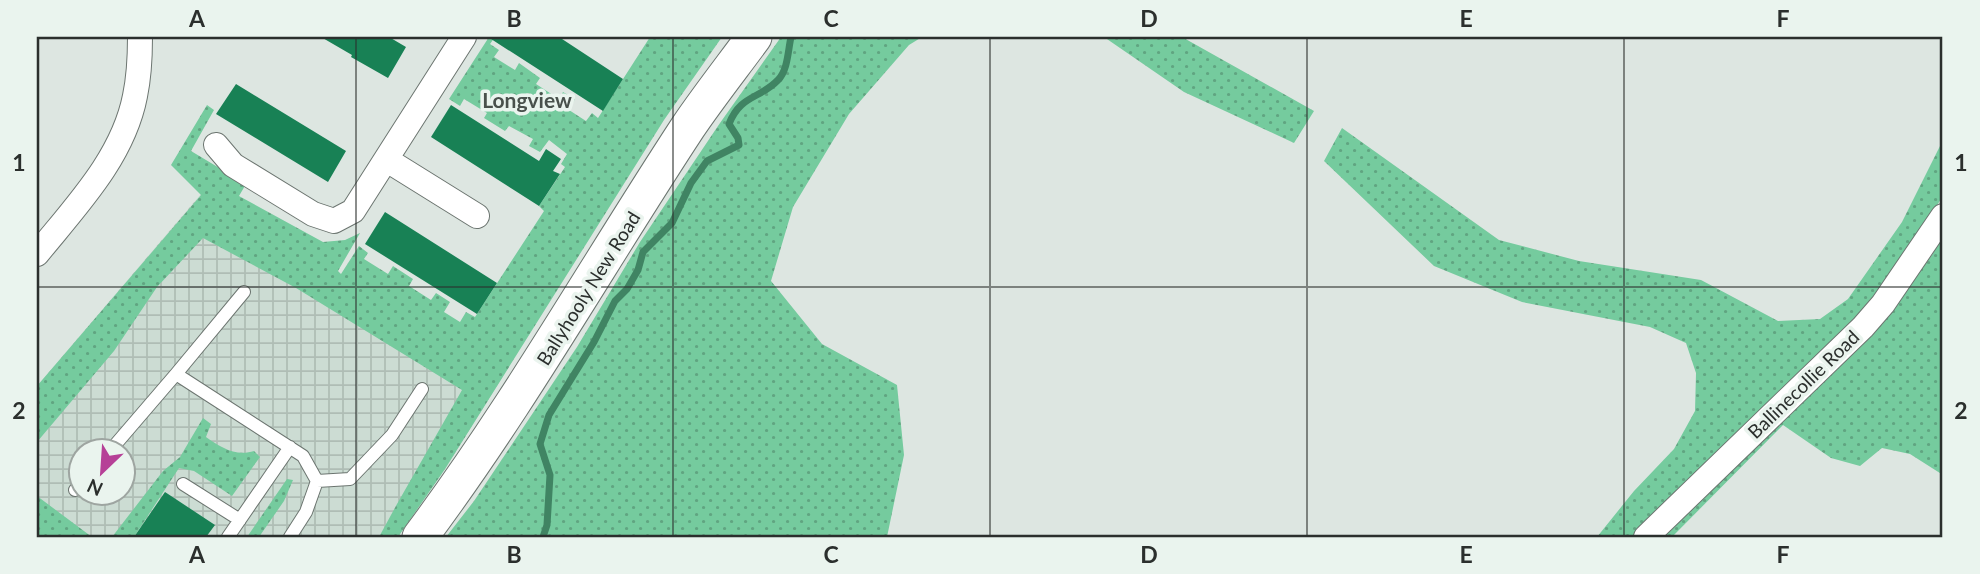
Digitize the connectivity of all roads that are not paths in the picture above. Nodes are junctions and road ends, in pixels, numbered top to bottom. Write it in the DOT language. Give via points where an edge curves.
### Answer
graph roads {
  1 [pos="140,37"];
  2 [pos="464,37"];
  3 [pos="754,37"];
  4 [pos="216,145"];
  5 [pos="387,160"];
  6 [pos="477,216"];
  7 [pos="1943,216"];
  8 [pos="37,254"];
  9 [pos="244,292"];
  10 [pos="176,374"];
  11 [pos="422,389"];
  12 [pos="121,438"];
  13 [pos="290,447"];
  14 [pos="317,481"];
  15 [pos="183,484"];
  16 [pos="240,520"];
  17 [pos="228,537"];
  18 [pos="290,537"];
  19 [pos="420,537"];
  20 [pos="1646,537"];
  1 -- 8 [label="street" via="135,97 123,134 100,176"];
  2 -- 5 [label="street"];
  3 -- 19 [label="main road, Ballyhooly New Road" via="689,126 535,372"];
  4 -- 5 [label="street" via="233,166 313,214 334,221 353,211"];
  5 -- 6 [label="street"];
  7 -- 20 [label="street, Ballinecollie Road" via="1870,320"];
  9 -- 10 [label="lane"];
  10 -- 12 [label="lane"];
  10 -- 13 [label="lane"];
  11 -- 14 [label="lane" via="392,435 350,479"];
  13 -- 14 [label="lane" via="303,456"];
  13 -- 16 [label="lane"];
  14 -- 18 [label="lane" via="306,512"];
  15 -- 16 [label="lane"];
  16 -- 17 [label="lane"];
}
